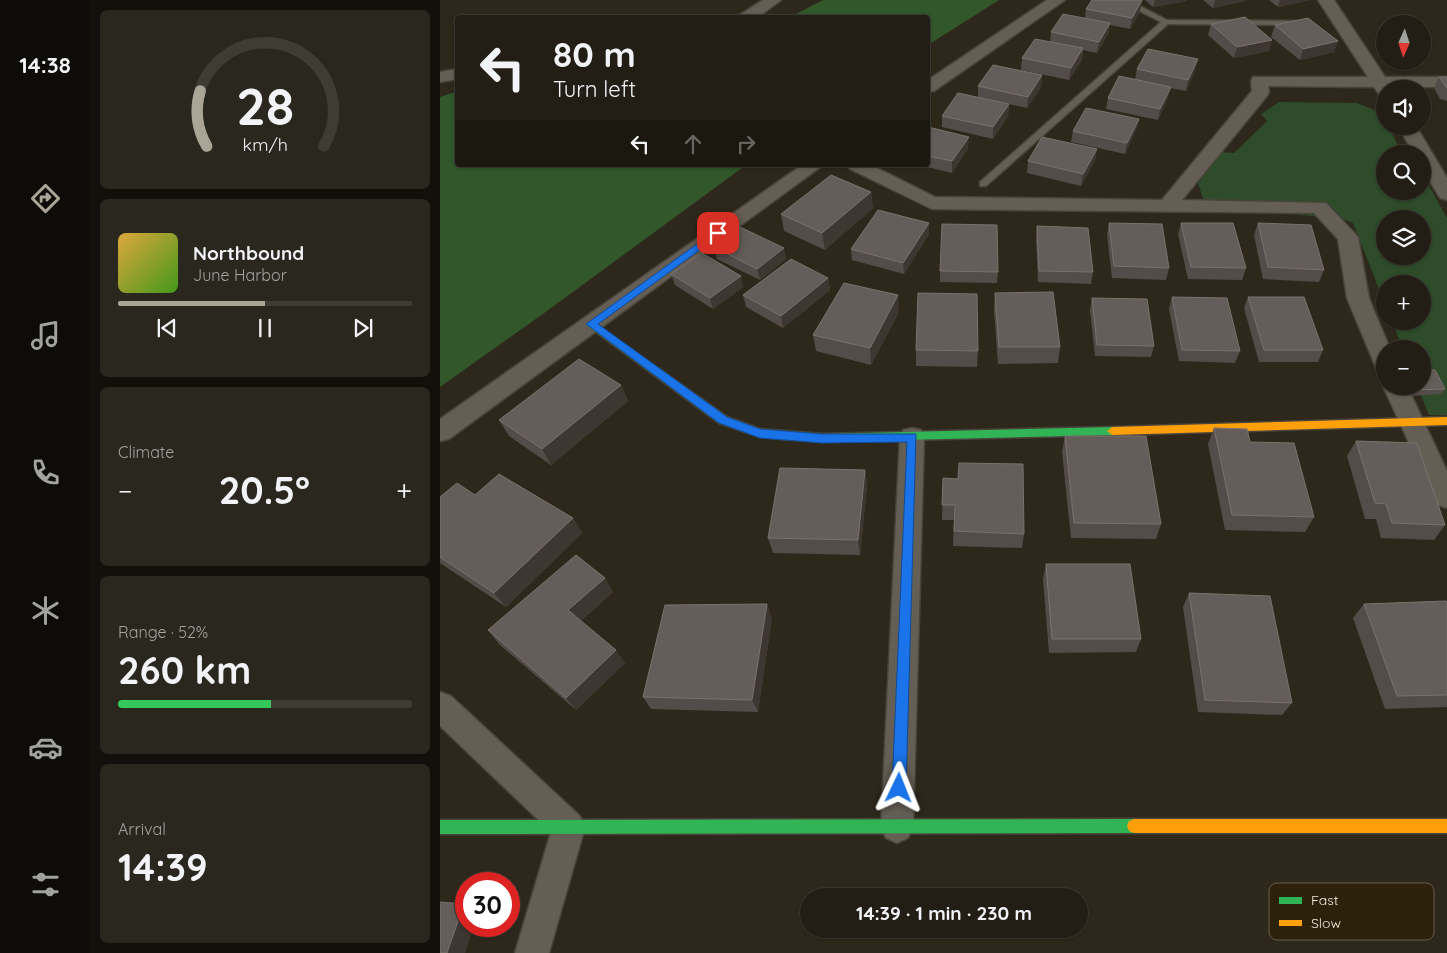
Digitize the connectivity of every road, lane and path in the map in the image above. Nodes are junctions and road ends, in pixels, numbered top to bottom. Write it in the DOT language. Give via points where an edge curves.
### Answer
graph roads {
  1 [pos="773,0"];
  2 [pos="1057,0"];
  3 [pos="1122,0"];
  4 [pos="1326,0"];
  5 [pos="750,15"];
  6 [pos="1166,22"];
  7 [pos="1300,23"];
  8 [pos="455,74"];
  9 [pos="440,77"];
  10 [pos="1379,80"];
  11 [pos="1447,82"];
  12 [pos="1431,83"];
  13 [pos="930,86"];
  14 [pos="1376,86"];
  15 [pos="1412,135"];
  16 [pos="811,167"];
  17 [pos="861,167"];
  18 [pos="984,184"];
  19 [pos="1447,194"];
  20 [pos="1167,206"];
  21 [pos="591,324"];
  22 [pos="1376,341"];
  23 [pos="1399,395"];
  24 [pos="1447,421"];
  25 [pos="1410,422"];
  26 [pos="440,432"];
  27 [pos="912,437"];
  28 [pos="1447,498"];
  29 [pos="440,706"];
  30 [pos="1447,826"];
  31 [pos="569,827"];
  32 [pos="897,827"];
  33 [pos="440,828"];
  34 [pos="532,953"];
  1 -- 5 [label="street"];
  2 -- 13 [label="street"];
  3 -- 6 [label="lane"];
  4 -- 10 [label="street"];
  6 -- 7 [label="lane"];
  6 -- 18 [label="lane"];
  8 -- 9 [label="street"];
  11 -- 12 [label="street"];
  14 -- 20 [label="street" via="1259,81 1261,92"];
  15 -- 19 [label="street"];
  16 -- 21 [label="street"];
  17 -- 20 [label="street" via="932,203"];
  20 -- 22 [label="street" via="1319,207 1348,237 1358,298"];
  21 -- 26 [label="street"];
  21 -- 27 [label="street" via="723,420 760,433 822,438"];
  23 -- 25 [label="street"];
  24 -- 25 [label="street"];
  25 -- 27 [label="street"];
  25 -- 28 [label="street"];
  27 -- 32 [label="street"];
  29 -- 31 [label="street"];
  30 -- 32 [label="street"];
  31 -- 32 [label="street"];
  31 -- 33 [label="street"];
  31 -- 34 [label="street"];
}
